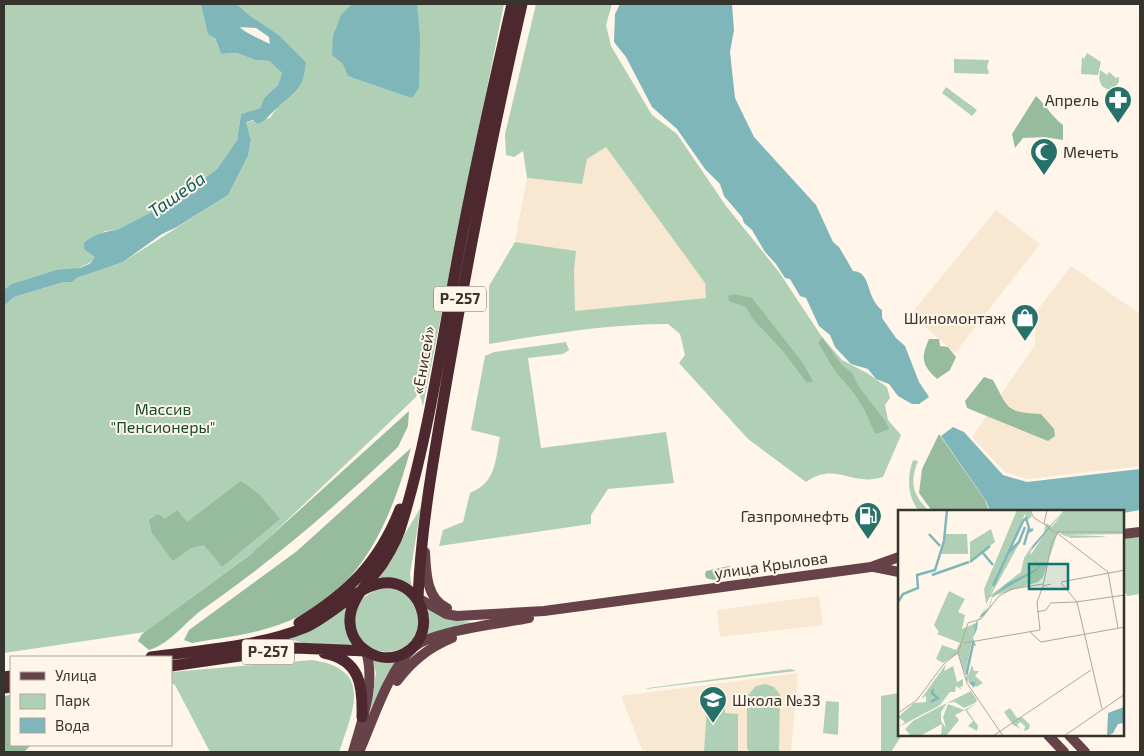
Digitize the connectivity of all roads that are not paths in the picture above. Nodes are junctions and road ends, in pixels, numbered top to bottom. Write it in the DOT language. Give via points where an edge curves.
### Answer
graph roads {
  1 [pos="512,4"];
  2 [pos="522,4"];
  3 [pos="425,438"];
  4 [pos="423,530"];
  5 [pos="1140,532"];
  6 [pos="1124,534"];
  7 [pos="898,557"];
  8 [pos="871,567"];
  9 [pos="898,572"];
  10 [pos="360,593"];
  11 [pos="418,598"];
  12 [pos="646,598"];
  13 [pos="497,615"];
  14 [pos="492,625"];
  15 [pos="256,641"];
  16 [pos="415,646"];
  17 [pos="295,648"];
  18 [pos="366,652"];
  19 [pos="158,656"];
  20 [pos="172,666"];
  21 [pos="368,717"];
  22 [pos="1049,736"];
  23 [pos="1070,736"];
  24 [pos="353,752"];
  25 [pos="359,752"];
  26 [pos="1064,752"];
  27 [pos="1085,752"];
  1 -- 3 [label="highway, «Енисей» / Р-257" via="482,135"];
  2 -- 4 [label="highway, «Енисей» / Р-257" via="466,269"];
  3 -- 10 [label="highway, «Енисей» / Р-257" via="398,538"];
  3 -- 15 [label="highway, Р-257" via="392,528 362,574 331,602 293,627"];
  4 -- 11 [label="highway, «Енисей» / Р-257"];
  4 -- 13 [label="main road" via="427,576 437,601 450,610"];
  5 -- 6 [label="main road"];
  7 -- 8 [label="main road, улица Крылова"];
  8 -- 9 [label="main road"];
  8 -- 12 [label="main road, улица Крылова"];
  10 -- 11 [label="highway, Р-257" via="386,583 403,586"];
  10 -- 15 [label="highway, Р-257" via="302,629"];
  10 -- 18 [label="highway, «Енисей» / Р-257" via="350,613 350,624 353,635"];
  11 -- 13 [label="main road" via="446,614"];
  11 -- 16 [label="highway, «Енисей» / Р-257" via="424,625"];
  12 -- 13 [label="main road"];
  12 -- 14 [label="main road"];
  14 -- 16 [label="main road" via="443,635"];
  14 -- 21 [label="main road" via="442,642 422,654 409,665"];
  15 -- 19 [label="highway, Р-257"];
  16 -- 18 [label="highway, Р-257" via="390,658"];
  16 -- 21 [label="main road"];
  17 -- 18 [label="highway, Р-257"];
  17 -- 20 [label="highway, Р-257"];
  17 -- 21 [label="highway" via="333,655 346,662 360,680"];
  18 -- 21 [label="main road" via="370,669"];
  21 -- 24 [label="main road"];
  21 -- 25 [label="main road"];
  22 -- 26 [label="main road"];
  23 -- 27 [label="main road"];
}
